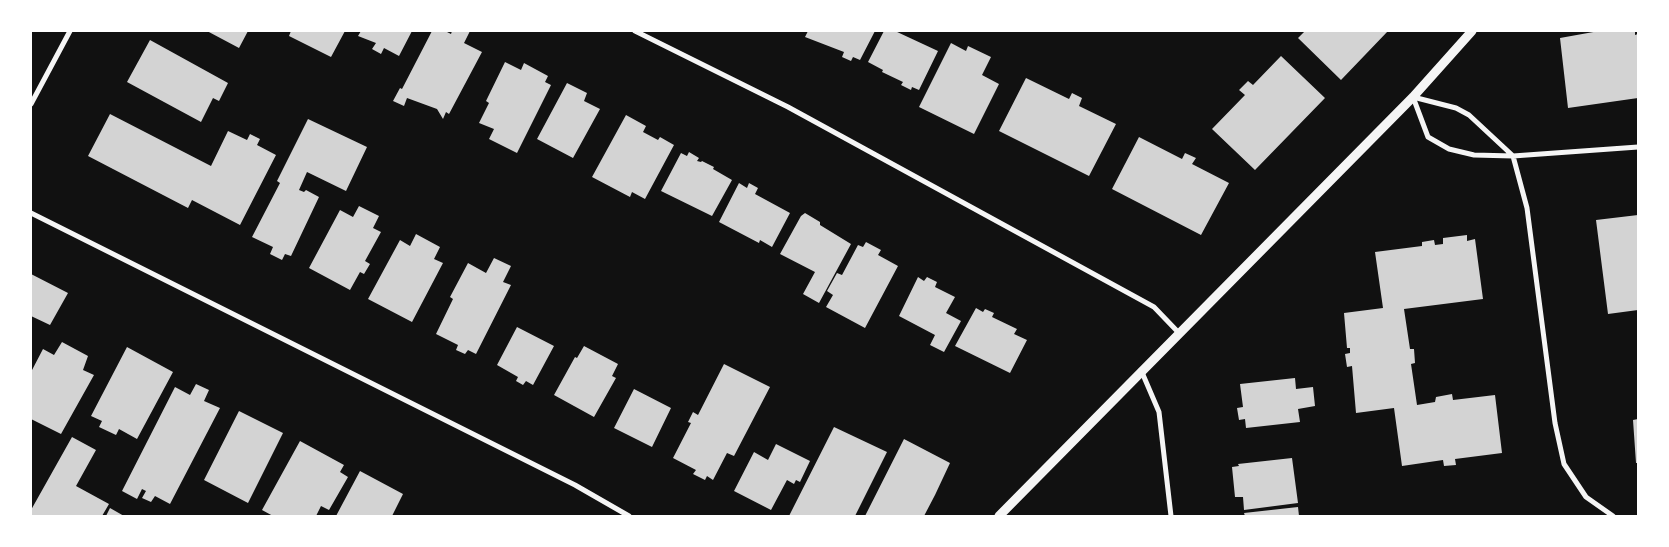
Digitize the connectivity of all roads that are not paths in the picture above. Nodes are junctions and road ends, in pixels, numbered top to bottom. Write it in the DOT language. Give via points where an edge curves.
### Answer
graph roads {
  1 [pos="70,31"];
  2 [pos="635,31"];
  3 [pos="1472,31"];
  4 [pos="1413,97"];
  5 [pos="31,104"];
  6 [pos="1638,147"];
  7 [pos="1513,156"];
  8 [pos="31,213"];
  9 [pos="1178,332"];
  10 [pos="1141,370"];
  11 [pos="629,516"];
  12 [pos="999,516"];
  13 [pos="1170,516"];
  14 [pos="1613,516"];
  1 -- 5 [label="street"];
  2 -- 9 [label="street" via="788,108 1154,307"];
  3 -- 4 [label="street"];
  4 -- 7 [label="street" via="1456,108 1469,115"];
  4 -- 7 [label="street" via="1428,137 1449,149 1474,155"];
  4 -- 9 [label="street"];
  6 -- 7 [label="street"];
  7 -- 14 [label="street" via="1527,208 1555,423 1564,464 1586,497"];
  8 -- 11 [label="street" via="575,485"];
  9 -- 10 [label="street"];
  10 -- 12 [label="street"];
  10 -- 13 [label="street" via="1159,412"];
}
